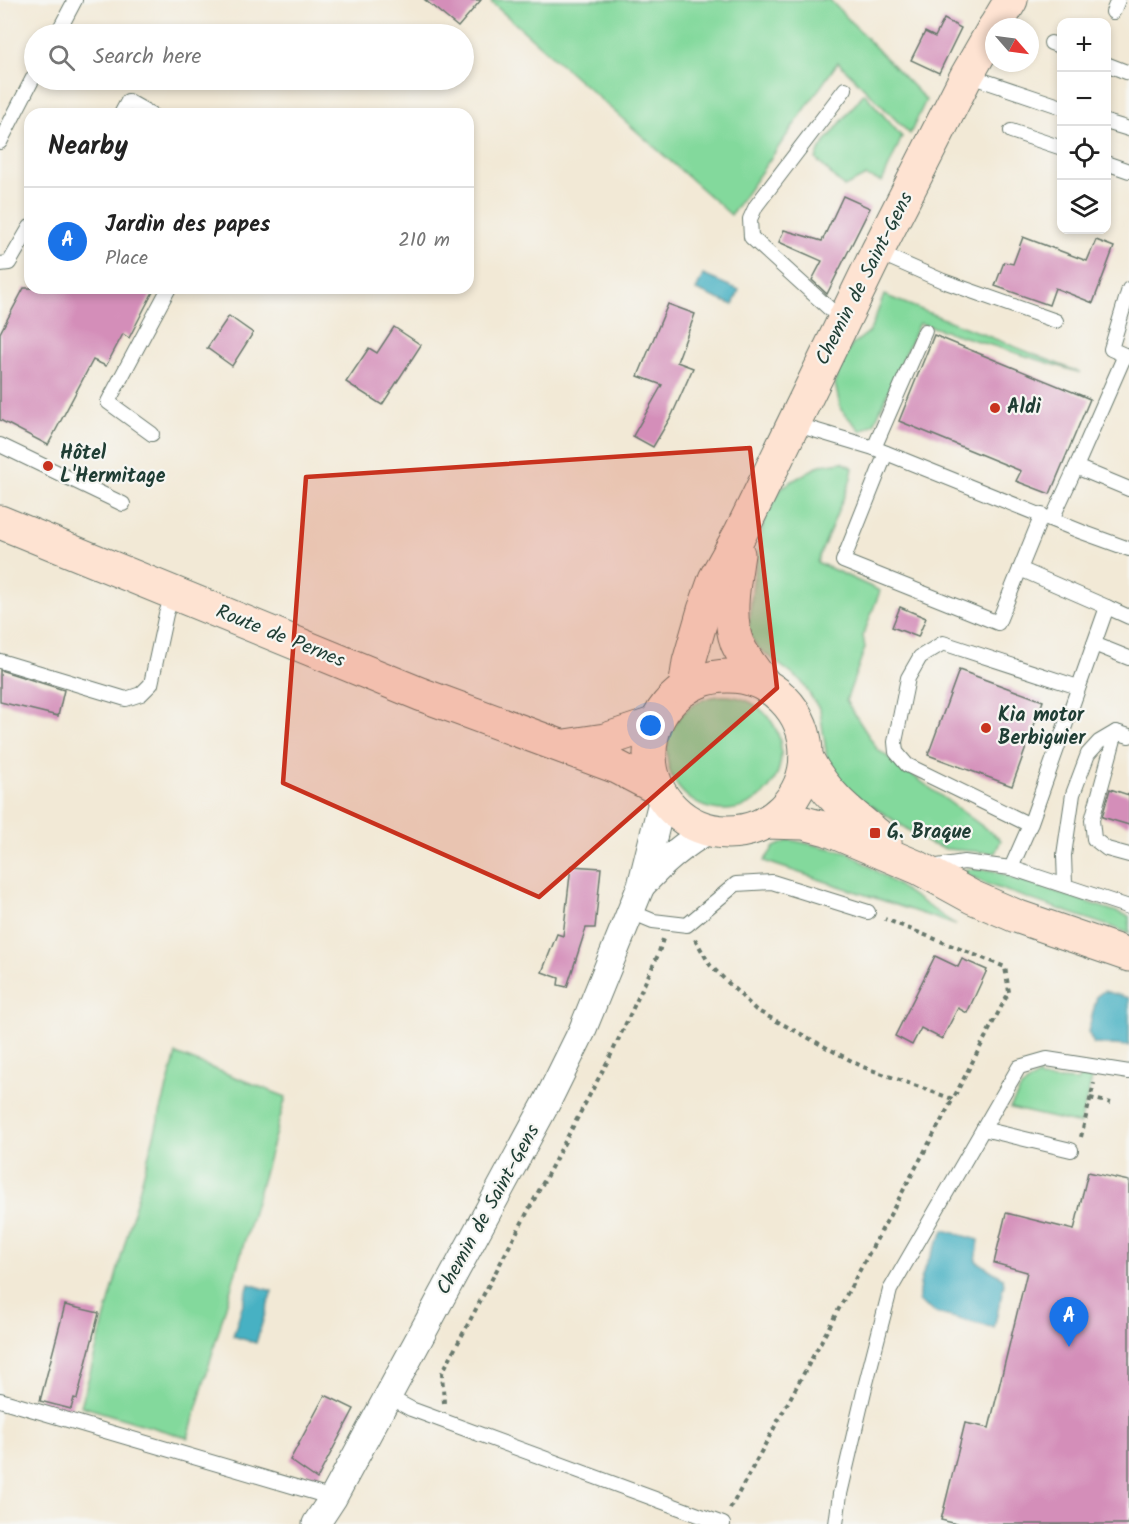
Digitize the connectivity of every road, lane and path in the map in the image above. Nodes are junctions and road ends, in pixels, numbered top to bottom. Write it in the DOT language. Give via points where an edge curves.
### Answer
graph roads {
  1 [pos="75,0"];
  2 [pos="1011,0"];
  3 [pos="1000,18"];
  4 [pos="62,24"];
  5 [pos="985,44"];
  6 [pos="1111,66"];
  7 [pos="1129,73"];
  8 [pos="967,75"];
  9 [pos="845,89"];
  10 [pos="27,90"];
  11 [pos="1057,105"];
  12 [pos="124,108"];
  13 [pos="140,108"];
  14 [pos="1111,123"];
  15 [pos="1129,129"];
  16 [pos="1011,131"];
  17 [pos="0,142"];
  18 [pos="1057,146"];
  19 [pos="1111,164"];
  20 [pos="1129,171"];
  21 [pos="24,237"];
  22 [pos="878,252"];
  23 [pos="0,264"];
  24 [pos="1129,289"];
  25 [pos="166,294"];
  26 [pos="843,321"];
  27 [pos="1056,321"];
  28 [pos="925,331"];
  29 [pos="1127,356"];
  30 [pos="792,424"];
  31 [pos="152,434"];
  32 [pos="0,445"];
  33 [pos="880,450"];
  34 [pos="1076,467"];
  35 [pos="1129,489"];
  36 [pos="123,504"];
  37 [pos="1047,517"];
  38 [pos="0,522"];
  39 [pos="741,532"];
  40 [pos="1129,549"];
  41 [pos="1020,569"];
  42 [pos="173,593"];
  43 [pos="1107,607"];
  44 [pos="1129,617"];
  45 [pos="1094,644"];
  46 [pos="1129,658"];
  47 [pos="0,661"];
  48 [pos="766,686"];
  49 [pos="1078,687"];
  50 [pos="685,688"];
  51 [pos="656,723"];
  52 [pos="1123,734"];
  53 [pos="562,746"];
  54 [pos="806,757"];
  55 [pos="660,793"];
  56 [pos="766,822"];
  57 [pos="1030,825"];
  58 [pos="709,830"];
  59 [pos="1129,855"];
  60 [pos="919,868"];
  61 [pos="1011,868"];
  62 [pos="1065,885"];
  63 [pos="641,886"];
  64 [pos="1129,907"];
  65 [pos="629,911"];
  66 [pos="868,912"];
  67 [pos="668,923"];
  68 [pos="687,925"];
  69 [pos="1129,956"];
  70 [pos="1129,1072"];
  71 [pos="1095,1079"];
  72 [pos="1090,1098"];
  73 [pos="953,1099"];
  74 [pos="1111,1103"];
  75 [pos="983,1129"];
  76 [pos="1071,1150"];
  77 [pos="387,1396"];
  78 [pos="0,1400"];
  79 [pos="446,1422"];
  80 [pos="333,1498"];
  81 [pos="730,1510"];
  82 [pos="316,1524"];
  83 [pos="723,1524"];
  84 [pos="836,1524"];
  1 -- 4 [label="lane"];
  2 -- 3 [label="main road, Chemin de Saint-Gens"];
  5 -- 8 [label="main road, Chemin de Saint-Gens"];
  6 -- 7 [label="lane"];
  8 -- 11 [label="lane"];
  8 -- 22 [label="main road, Chemin de Saint-Gens"];
  9 -- 26 [label="lane" via="750,219 752,237"];
  10 -- 17 [label="lane"];
  12 -- 13 [label="lane" via="128,101"];
  14 -- 15 [label="lane"];
  16 -- 18 [label="lane"];
  19 -- 20 [label="lane"];
  21 -- 23 [label="lane" via="9,263"];
  22 -- 26 [label="main road, Chemin de Saint-Gens"];
  22 -- 27 [label="lane" via="943,281"];
  24 -- 29 [label="lane" via="1111,349"];
  25 -- 31 [label="lane" via="108,402"];
  26 -- 30 [label="main road, Chemin de Saint-Gens"];
  28 -- 33 [label="lane"];
  29 -- 34 [label="lane"];
  30 -- 33 [label="lane"];
  30 -- 39 [label="main road, Chemin de Saint-Gens"];
  32 -- 36 [label="lane"];
  33 -- 37 [label="lane"];
  33 -- 41 [label="lane" via="843,561 998,623"];
  34 -- 35 [label="lane"];
  34 -- 37 [label="lane"];
  37 -- 40 [label="lane"];
  37 -- 41 [label="lane"];
  38 -- 42 [label="main road, Route de Pernes"];
  39 -- 48 [label="main road, Chemin de Saint-Gens" via="733,624 737,643"];
  39 -- 50 [label="main road, Chemin de Saint-Gens" via="715,579 689,662"];
  41 -- 43 [label="lane"];
  42 -- 47 [label="lane" via="151,684 141,694 126,699"];
  42 -- 53 [label="main road, Route de Pernes" via="420,694"];
  43 -- 44 [label="lane"];
  43 -- 45 [label="lane"];
  45 -- 46 [label="lane"];
  45 -- 49 [label="lane"];
  48 -- 50 [label="main road" via="734,676 708,679"];
  48 -- 54 [label="main road" via="796,716 804,736"];
  49 -- 57 [label="lane"];
  49 -- 57 [label="lane" via="943,643 920,657 908,678 896,752 907,765"];
  50 -- 51 [label="main road"];
  51 -- 53 [label="main road, Route de Pernes" via="605,740"];
  51 -- 55 [label="main road" via="650,755"];
  52 -- 59 [label="lane" via="1092,829 1094,839 1107,849"];
  52 -- 62 [label="lane" via="1099,742 1088,754 1073,794 1064,855"];
  53 -- 55 [label="main road, Route de Pernes" via="617,767"];
  54 -- 56 [label="main road" via="798,788 790,801"];
  54 -- 60 [label="main road" via="822,786 848,812"];
  55 -- 58 [label="main road" via="683,818"];
  55 -- 63 [label="street, Chemin de Saint-Gens"];
  56 -- 58 [label="main road" via="748,830"];
  56 -- 60 [label="main road" via="827,828"];
  57 -- 61 [label="lane"];
  58 -- 63 [label="street, Chemin de Saint-Gens" via="665,860"];
  60 -- 61 [label="lane" via="964,862"];
  60 -- 69 [label="main road" via="1016,916"];
  61 -- 62 [label="lane"];
  62 -- 64 [label="lane"];
  63 -- 65 [label="street, Chemin de Saint-Gens"];
  65 -- 67 [label="lane"];
  65 -- 77 [label="street, Chemin de Saint-Gens" via="582,1031 547,1102"];
  66 -- 68 [label="lane" via="772,882 736,884"];
  66 -- 73 [label="path" via="1005,967 1008,992"];
  67 -- 68 [label="lane"];
  67 -- 79 [label="path" via="658,955 612,1053 442,1372"];
  68 -- 73 [label="path" via="710,965 756,1010 863,1067"];
  70 -- 75 [label="lane" via="1047,1059 1019,1067"];
  71 -- 72 [label="path"];
  72 -- 74 [label="path"];
  72 -- 76 [label="path" via="1077,1152"];
  73 -- 81 [label="path"];
  75 -- 76 [label="lane"];
  75 -- 84 [label="lane" via="890,1290 862,1397"];
  77 -- 79 [label="lane"];
  77 -- 80 [label="street, Chemin de Saint-Gens"];
  78 -- 80 [label="lane"];
  79 -- 83 [label="lane"];
  80 -- 82 [label="street, Chemin de Saint-Gens"];
}
